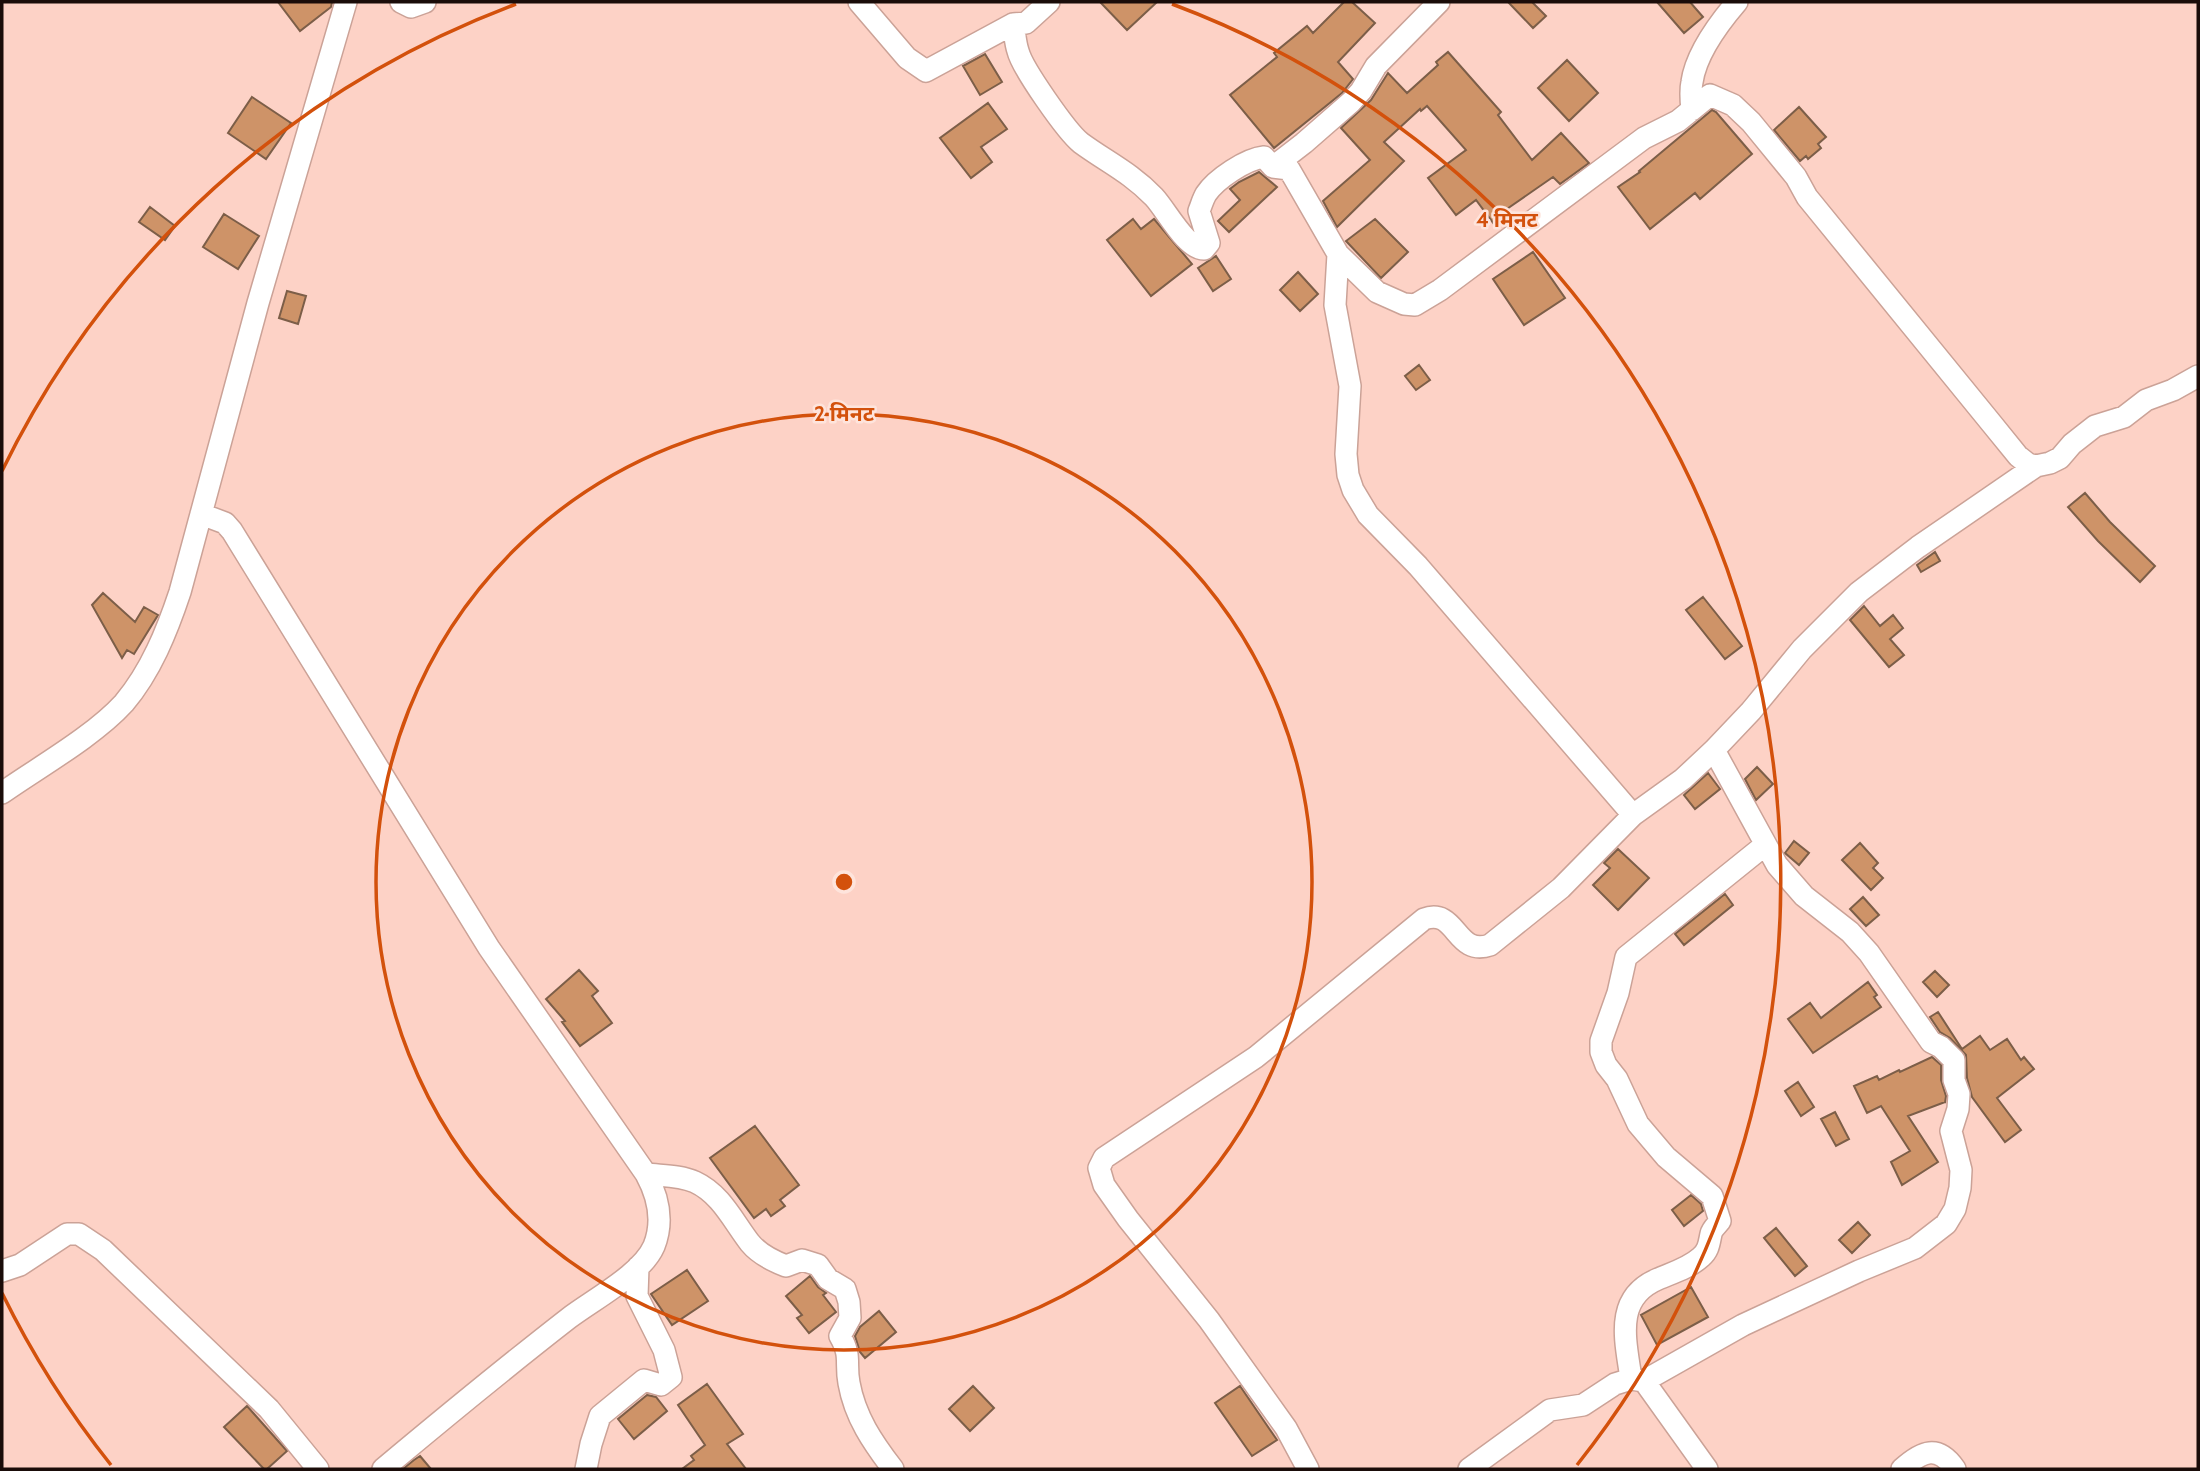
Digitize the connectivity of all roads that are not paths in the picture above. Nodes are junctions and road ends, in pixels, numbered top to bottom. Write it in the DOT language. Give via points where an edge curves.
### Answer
graph roads {
  1 [pos="346,2"];
  2 [pos="401,2"];
  3 [pos="425,2"];
  4 [pos="859,2"];
  5 [pos="1049,2"];
  6 [pos="1439,2"];
  7 [pos="1737,2"];
  8 [pos="1013,24"];
  9 [pos="1692,110"];
  10 [pos="1273,167"];
  11 [pos="1338,254"];
  12 [pos="2198,376"];
  13 [pos="2036,466"];
  14 [pos="210,518"];
  15 [pos="1714,750"];
  16 [pos="2,793"];
  17 [pos="1633,815"];
  18 [pos="1765,845"];
  19 [pos="646,1174"];
  20 [pos="638,1267"];
  21 [pos="2,1271"];
  22 [pos="1637,1380"];
  23 [pos="318,1469"];
  24 [pos="383,1469"];
  25 [pos="586,1469"];
  26 [pos="893,1469"];
  27 [pos="1308,1469"];
  28 [pos="1469,1469"];
  29 [pos="1707,1469"];
  30 [pos="1902,1469"];
  31 [pos="1955,1469"];
  1 -- 14 [label="street" via="258,303"];
  2 -- 3 [label="street" via="411,7"];
  4 -- 8 [label="street" via="907,58 926,71"];
  5 -- 8 [label="street" via="1026,23"];
  6 -- 10 [label="street" via="1376,66 1351,102"];
  7 -- 9 [label="street" via="1711,37 1695,72"];
  8 -- 10 [label="street" via="1023,64 1067,128 1139,183 1197,249 1209,243 1199,211 1207,194 1256,158 1264,157"];
  9 -- 11 [label="street" via="1644,138 1415,305 1377,292"];
  9 -- 13 [label="street" via="1710,95 1733,105 1751,122 2018,456"];
  10 -- 11 [label="street" via="1289,169"];
  11 -- 17 [label="street" via="1335,304 1350,386 1346,454 1353,490 1368,515 1418,566"];
  12 -- 13 [label="street" via="2146,400 2124,416 2095,426 2060,458"];
  13 -- 15 [label="street" via="1859,592"];
  14 -- 16 [label="street" via="160,645 125,702 99,726"];
  14 -- 19 [label="street" via="232,531 489,948"];
  15 -- 17 [label="street"];
  15 -- 18 [label="street"];
  17 -- 27 [label="street" via="1561,888 1490,945 1474,947 1442,918 1424,919 1256,1057 1104,1158 1099,1168 1104,1185 1217,1331 1286,1428"];
  18 -- 22 [label="street" via="1626,957 1601,1041 1606,1065 1638,1124 1666,1157 1712,1196 1720,1221 1711,1231 1711,1244 1703,1256 1653,1281 1631,1303 1625,1318"];
  18 -- 22 [label="street" via="1787,878 1869,953 1931,1042 1954,1060 1959,1094 1951,1131 1961,1170 1955,1209 1946,1224 1915,1248 1743,1325"];
  19 -- 20 [label="street" via="659,1219 654,1247"];
  19 -- 26 [label="street" via="696,1182 712,1193 760,1253 786,1266 802,1260 818,1265 828,1279 845,1289 850,1318 840,1336 847,1350 853,1401 868,1435"];
  20 -- 24 [label="street"];
  20 -- 25 [label="street" via="637,1296 664,1349 671,1377 661,1385 644,1380 600,1416"];
  21 -- 23 [label="street" via="20,1265 66,1234 89,1239 269,1409"];
  22 -- 28 [label="street" via="1615,1384 1583,1405 1550,1410"];
  22 -- 29 [label="street"];
  30 -- 31 [label="street" via="1928,1452 1945,1457"];
}
